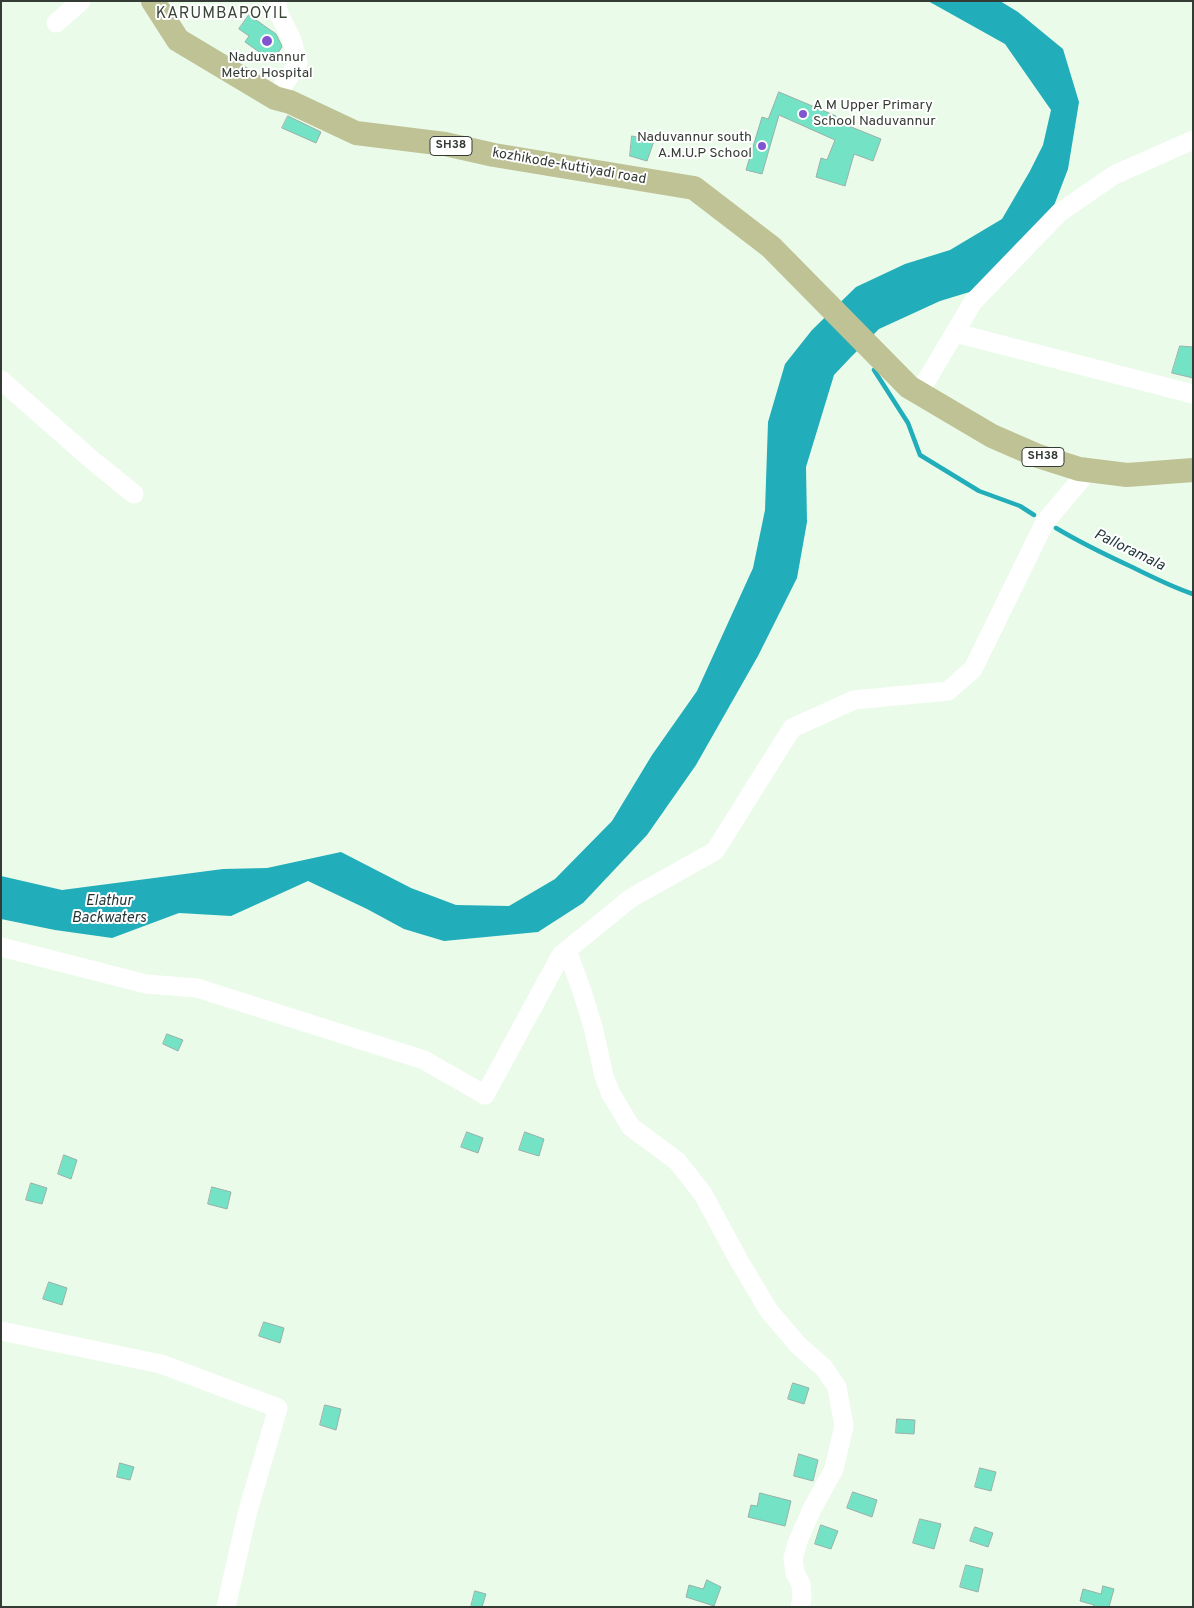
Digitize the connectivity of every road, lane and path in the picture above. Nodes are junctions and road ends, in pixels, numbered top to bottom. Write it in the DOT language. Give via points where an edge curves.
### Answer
graph roads {
  1 [pos="81,1"];
  2 [pos="153,1"];
  3 [pos="276,1"];
  4 [pos="56,23"];
  5 [pos="275,98"];
  6 [pos="1193,140"];
  7 [pos="954,334"];
  8 [pos="1,380"];
  9 [pos="914,390"];
  10 [pos="1193,394"];
  11 [pos="1089,470"];
  12 [pos="1193,470"];
  13 [pos="134,494"];
  14 [pos="1,947"];
  15 [pos="567,950"];
  16 [pos="1,1331"];
  17 [pos="226,1607"];
  18 [pos="800,1607"];
  1 -- 4 [label="street"];
  2 -- 5 [label="main road, kozhikode-kuttiyadi road / SH38" via="178,40"];
  3 -- 5 [label="street" via="298,63"];
  5 -- 9 [label="main road, kozhikode-kuttiyadi road / SH38" via="356,133 445,144 694,188 771,247"];
  6 -- 7 [label="street" via="1114,175 1059,212 973,302"];
  7 -- 9 [label="street"];
  7 -- 10 [label="street"];
  8 -- 13 [label="street"];
  9 -- 11 [label="main road, SH38" via="992,436 1038,456"];
  11 -- 12 [label="main road, SH38" via="1127,476"];
  11 -- 15 [label="street" via="1045,522 973,669 948,691 854,700 792,728 715,851 631,898"];
  14 -- 15 [label="street" via="146,984 197,988 424,1060 485,1095 561,954"];
  15 -- 18 [label="street" via="585,1000 604,1076 631,1127 677,1161 703,1194 769,1311 799,1346 824,1368 837,1387 844,1426 834,1469 812,1509 793,1558 801,1584"];
  16 -- 17 [label="street" via="161,1364 278,1408 247,1514"];
}
